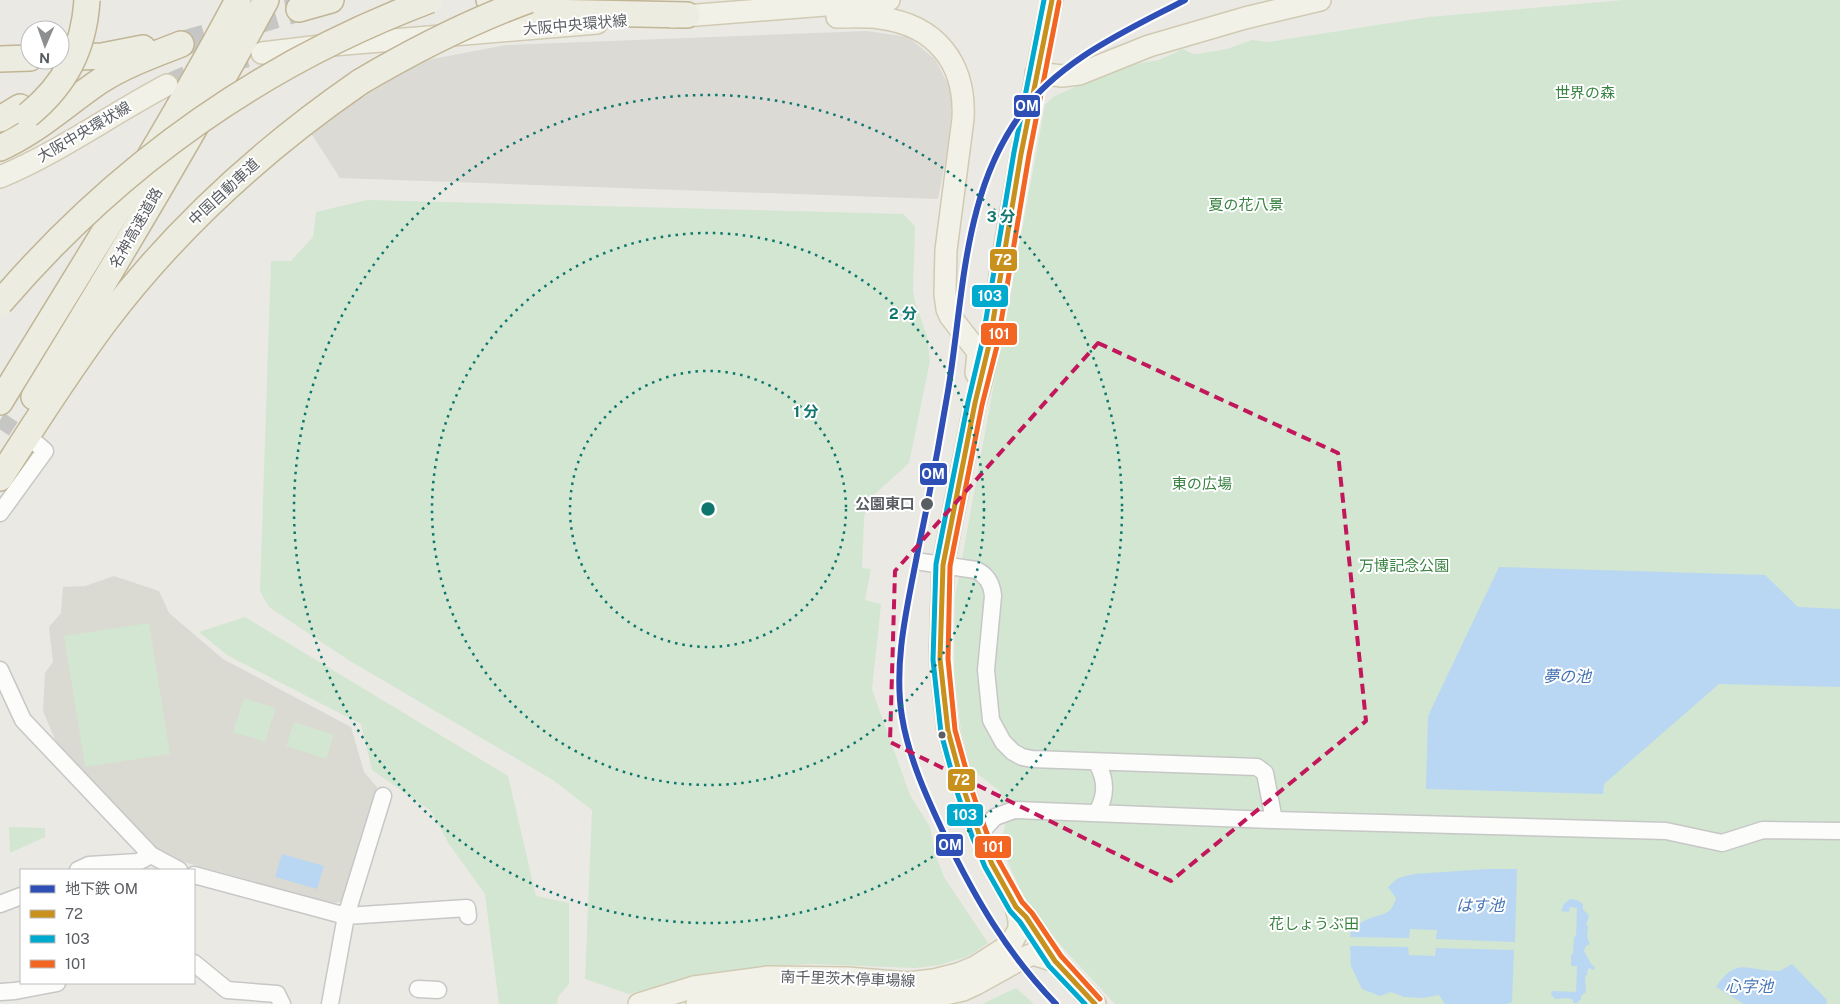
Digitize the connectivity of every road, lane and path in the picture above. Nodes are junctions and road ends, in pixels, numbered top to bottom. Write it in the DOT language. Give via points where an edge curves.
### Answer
graph roads {
  1 [pos="76,0"];
  2 [pos="87,0"];
  3 [pos="238,0"];
  4 [pos="266,0"];
  5 [pos="331,0"];
  6 [pos="430,0"];
  7 [pos="489,0"];
  8 [pos="529,0"];
  9 [pos="889,0"];
  10 [pos="1052,0"];
  11 [pos="1320,0"];
  12 [pos="299,9"];
  13 [pos="734,12"];
  14 [pos="687,15"];
  15 [pos="262,53"];
  16 [pos="20,58"];
  17 [pos="70,58"];
  18 [pos="0,59"];
  19 [pos="1036,73"];
  20 [pos="167,86"];
  21 [pos="16,113"];
  22 [pos="0,131"];
  23 [pos="0,148"];
  24 [pos="0,177"];
  25 [pos="0,303"];
  26 [pos="0,402"];
  27 [pos="975,403"];
  28 [pos="37,444"];
  29 [pos="0,452"];
  30 [pos="0,478"];
  31 [pos="0,513"];
  32 [pos="922,562"];
  33 [pos="943,565"];
  34 [pos="0,670"];
  35 [pos="1097,763"];
  36 [pos="383,796"];
  37 [pos="1096,813"];
  38 [pos="1274,820"];
  39 [pos="1840,831"];
  40 [pos="979,834"];
  41 [pos="151,855"];
  42 [pos="80,869"];
  43 [pos="177,869"];
  44 [pos="195,875"];
  45 [pos="20,896"];
  46 [pos="0,904"];
  47 [pos="1016,907"];
  48 [pos="346,916"];
  49 [pos="468,916"];
  50 [pos="1055,961"];
  51 [pos="195,964"];
  52 [pos="52,984"];
  53 [pos="8,993"];
  54 [pos="282,1004"];
  55 [pos="330,1004"];
  56 [pos="639,1004"];
  57 [pos="697,1004"];
  58 [pos="1095,1004"];
  1 -- 21 [label="highway" via="73,32 58,67"];
  2 -- 21 [label="highway, bridge" via="84,30 74,60 56,87"];
  3 -- 26 [label="highway, 名神高速道路" via="144,167"];
  4 -- 29 [label="highway, 名神高速道路" via="104,283"];
  5 -- 12 [label="highway"];
  6 -- 25 [label="highway, bridge" via="364,28 276,72 192,125 96,202"];
  7 -- 14 [label="highway" via="541,12"];
  8 -- 30 [label="highway, 中国自動車道, bridge" via="459,28 360,82 316,112 227,187 179,235 104,323"];
  9 -- 13 [label="main road, 大阪中央環状線"];
  10 -- 19 [label="main road"];
  11 -- 19 [label="main road" via="1149,46 1079,74"];
  13 -- 14 [label="main road, 大阪中央環状線"];
  13 -- 27 [label="main road" via="780,17 866,17 898,22 925,34 954,63 964,103 946,250 945,294 950,316 978,352"];
  14 -- 15 [label="main road, 大阪中央環状線"];
  16 -- 18 [label="highway"];
  17 -- 23 [label="highway" via="102,56 182,42 117,71 48,121"];
  19 -- 27 [label="main road" via="987,354"];
  20 -- 24 [label="main road, 大阪中央環状線"];
  21 -- 22 [label="highway" via="14,124"];
  27 -- 33 [label="main road"];
  28 -- 31 [label="street" via="45,450"];
  32 -- 33 [label="street"];
  33 -- 35 [label="street" via="976,570 992,587 986,670 991,720 1003,742 1013,752 1032,760"];
  33 -- 40 [label="main road" via="940,659 948,731 964,793"];
  34 -- 41 [label="street" via="23,720"];
  35 -- 37 [label="street" via="1104,775 1102,803"];
  35 -- 38 [label="street" via="1256,768 1265,773"];
  36 -- 48 [label="street"];
  37 -- 38 [label="street"];
  37 -- 40 [label="street" via="1014,810 995,817"];
  38 -- 39 [label="street" via="1666,831 1722,843 1763,830"];
  40 -- 47 [label="main road"];
  41 -- 42 [label="street" via="138,862 89,865"];
  41 -- 43 [label="street"];
  44 -- 48 [label="street"];
  45 -- 46 [label="street"];
  47 -- 50 [label="main road"];
  47 -- 56 [label="main road, 南千里茨木停車場線" via="1019,928 1011,944 976,967 958,974 908,983 768,977 694,987"];
  48 -- 49 [label="street" via="467,908"];
  48 -- 55 [label="street"];
  50 -- 57 [label="main road, 南千里茨木停車場線" via="1033,954 963,990 928,998 778,994"];
  50 -- 58 [label="main road"];
  51 -- 54 [label="street" via="227,990 277,994"];
  52 -- 53 [label="street"];
}
